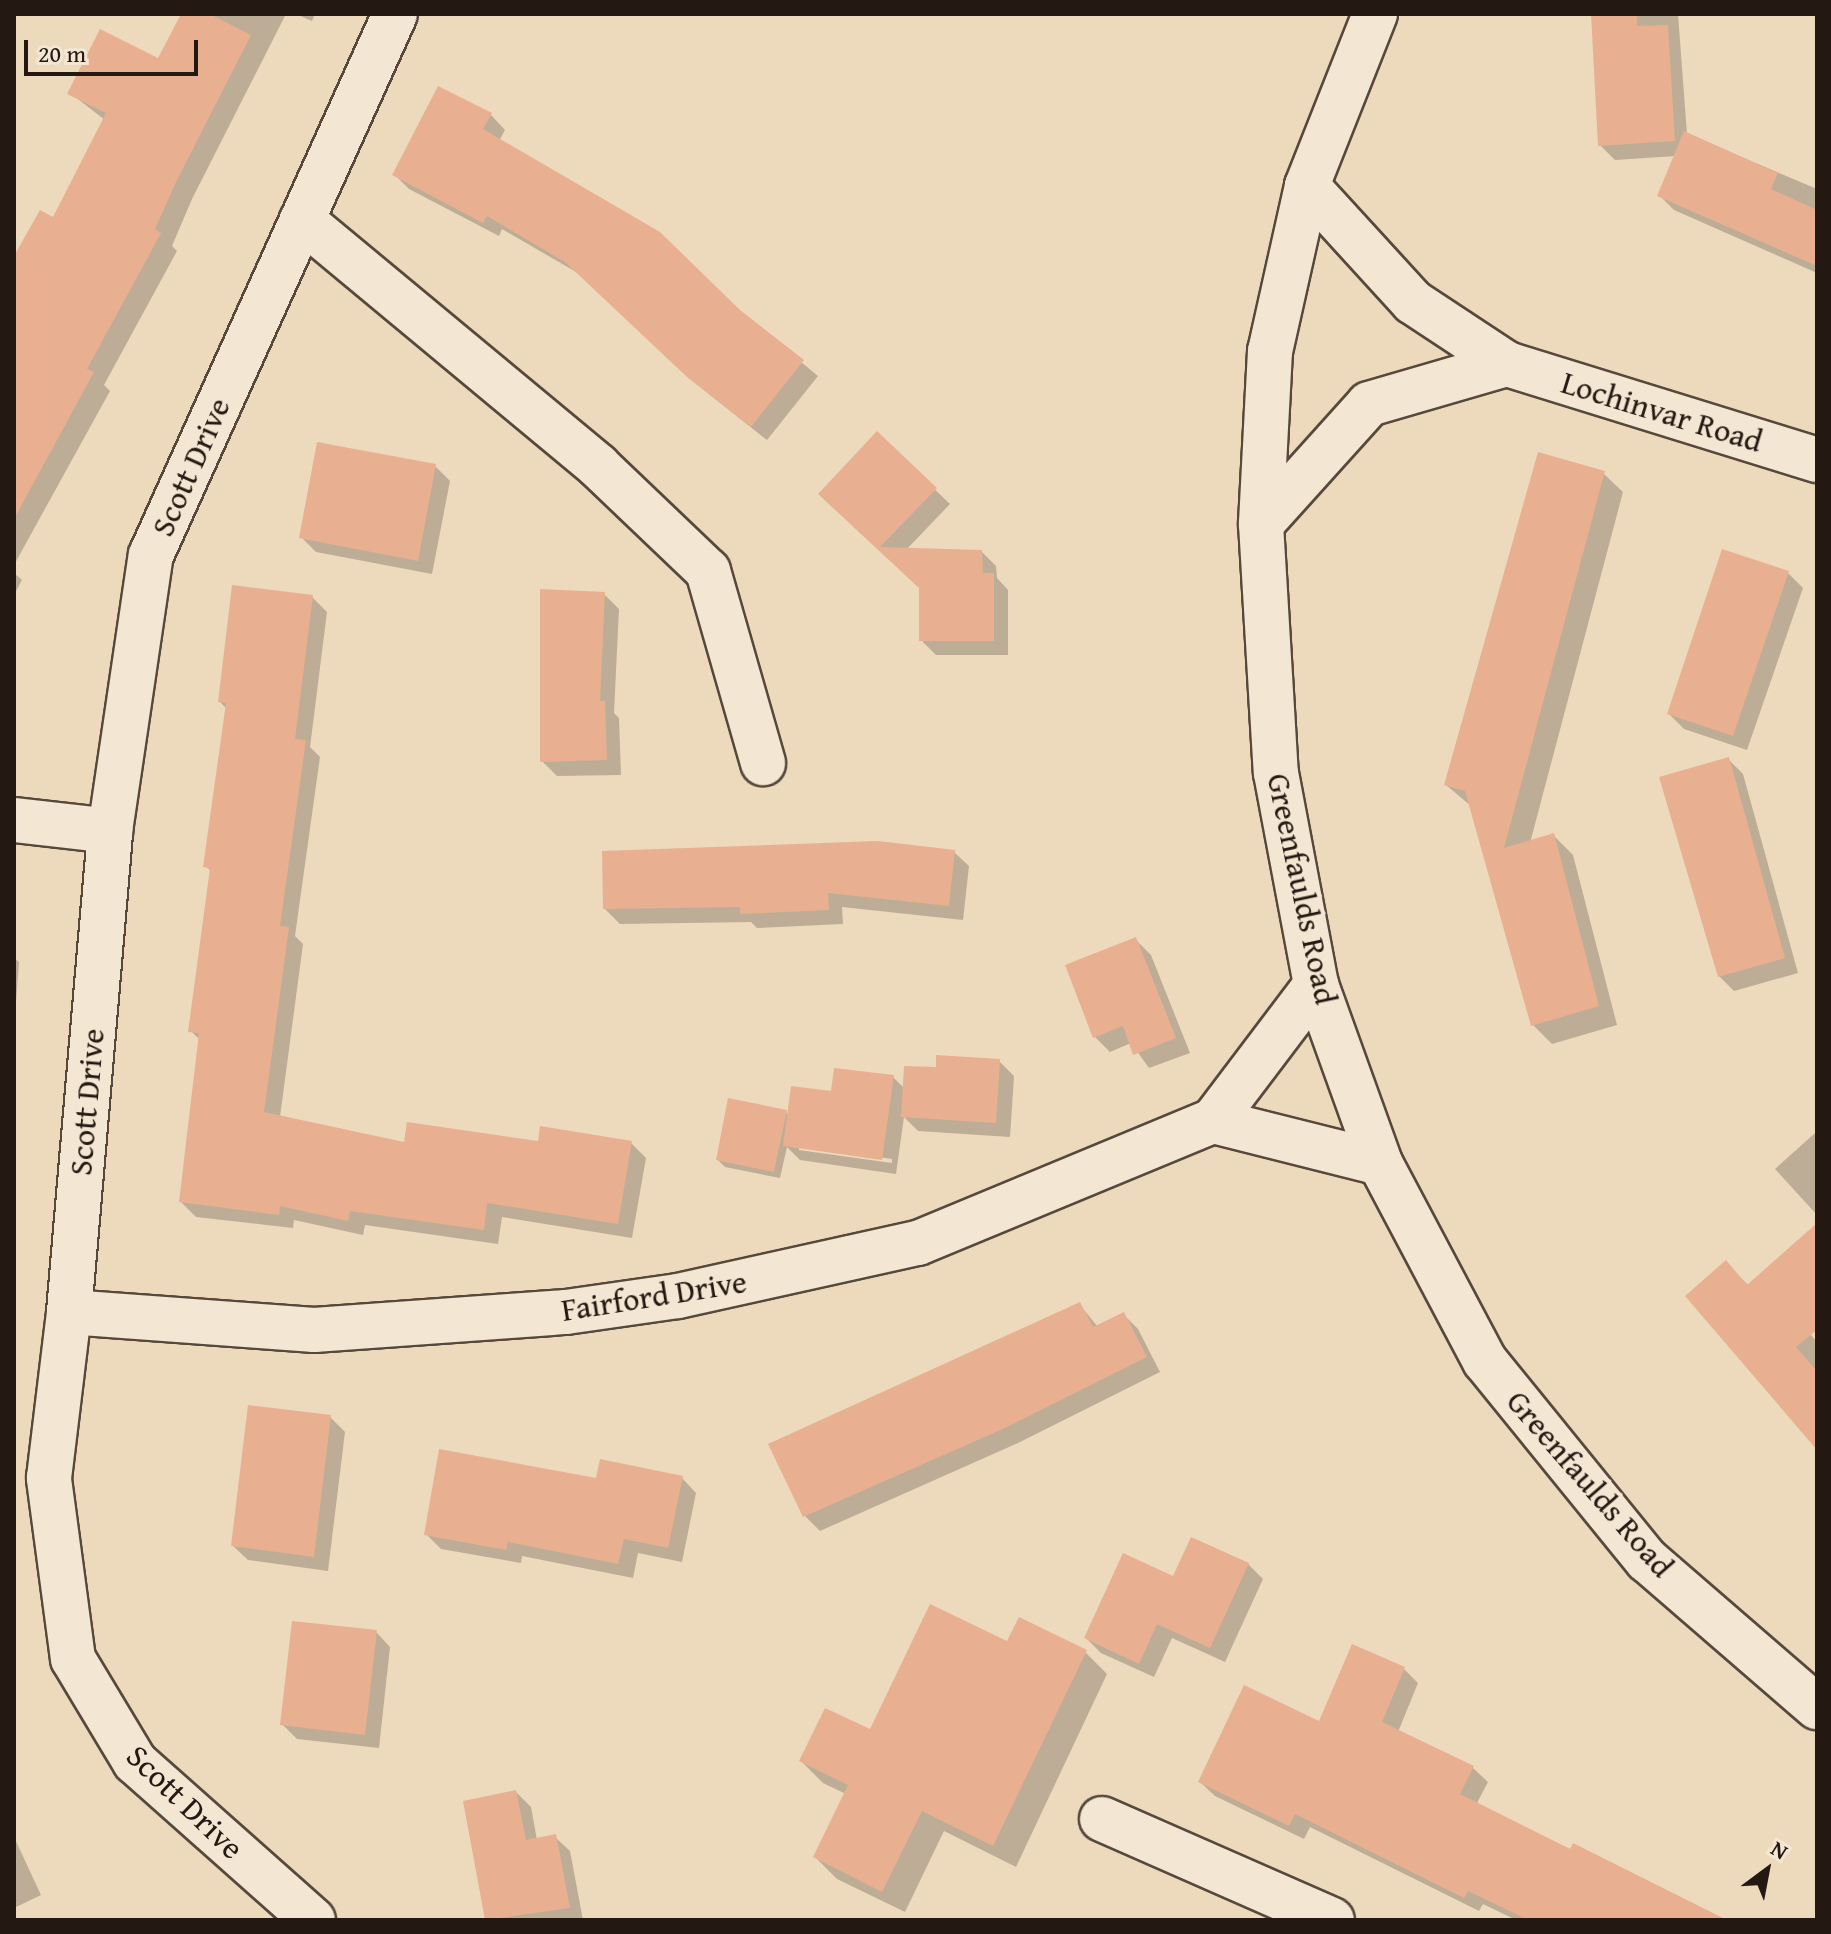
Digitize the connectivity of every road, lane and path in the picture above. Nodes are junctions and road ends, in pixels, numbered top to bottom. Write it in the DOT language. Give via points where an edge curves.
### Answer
graph roads {
  1 [pos="395,14"];
  2 [pos="1375,14"];
  3 [pos="1307,186"];
  4 [pos="302,220"];
  5 [pos="1507,364"];
  6 [pos="1817,460"];
  7 [pos="1261,524"];
  8 [pos="763,763"];
  9 [pos="14,820"];
  10 [pos="110,831"];
  11 [pos="1316,985"];
  12 [pos="1213,1121"];
  13 [pos="1380,1163"];
  14 [pos="69,1312"];
  15 [pos="1817,1707"];
  16 [pos="1102,1819"];
  17 [pos="313,1920"];
  18 [pos="1332,1920"];
  1 -- 4 [label="street, Scott Drive"];
  2 -- 3 [label="street, Greenfaulds Road"];
  3 -- 5 [label="street, Lochinvar Road" via="1413,302"];
  3 -- 7 [label="street, Greenfaulds Road" via="1270,351"];
  4 -- 8 [label="street" via="598,466 708,571"];
  4 -- 10 [label="street, Scott Drive" via="151,555"];
  5 -- 6 [label="street, Lochinvar Road"];
  5 -- 7 [label="street" via="1369,404"];
  7 -- 11 [label="street, Greenfaulds Road" via="1276,773"];
  9 -- 10 [label="street"];
  10 -- 14 [label="street, Scott Drive"];
  11 -- 12 [label="street"];
  11 -- 13 [label="street, Greenfaulds Road"];
  12 -- 13 [label="street"];
  12 -- 14 [label="street, Fairford Drive" via="918,1243 678,1296 566,1312 314,1330"];
  13 -- 15 [label="street, Greenfaulds Road" via="1485,1361 1647,1560"];
  14 -- 17 [label="street, Scott Drive" via="49,1478 73,1659 135,1762"];
  16 -- 18 [label="street"];
}
